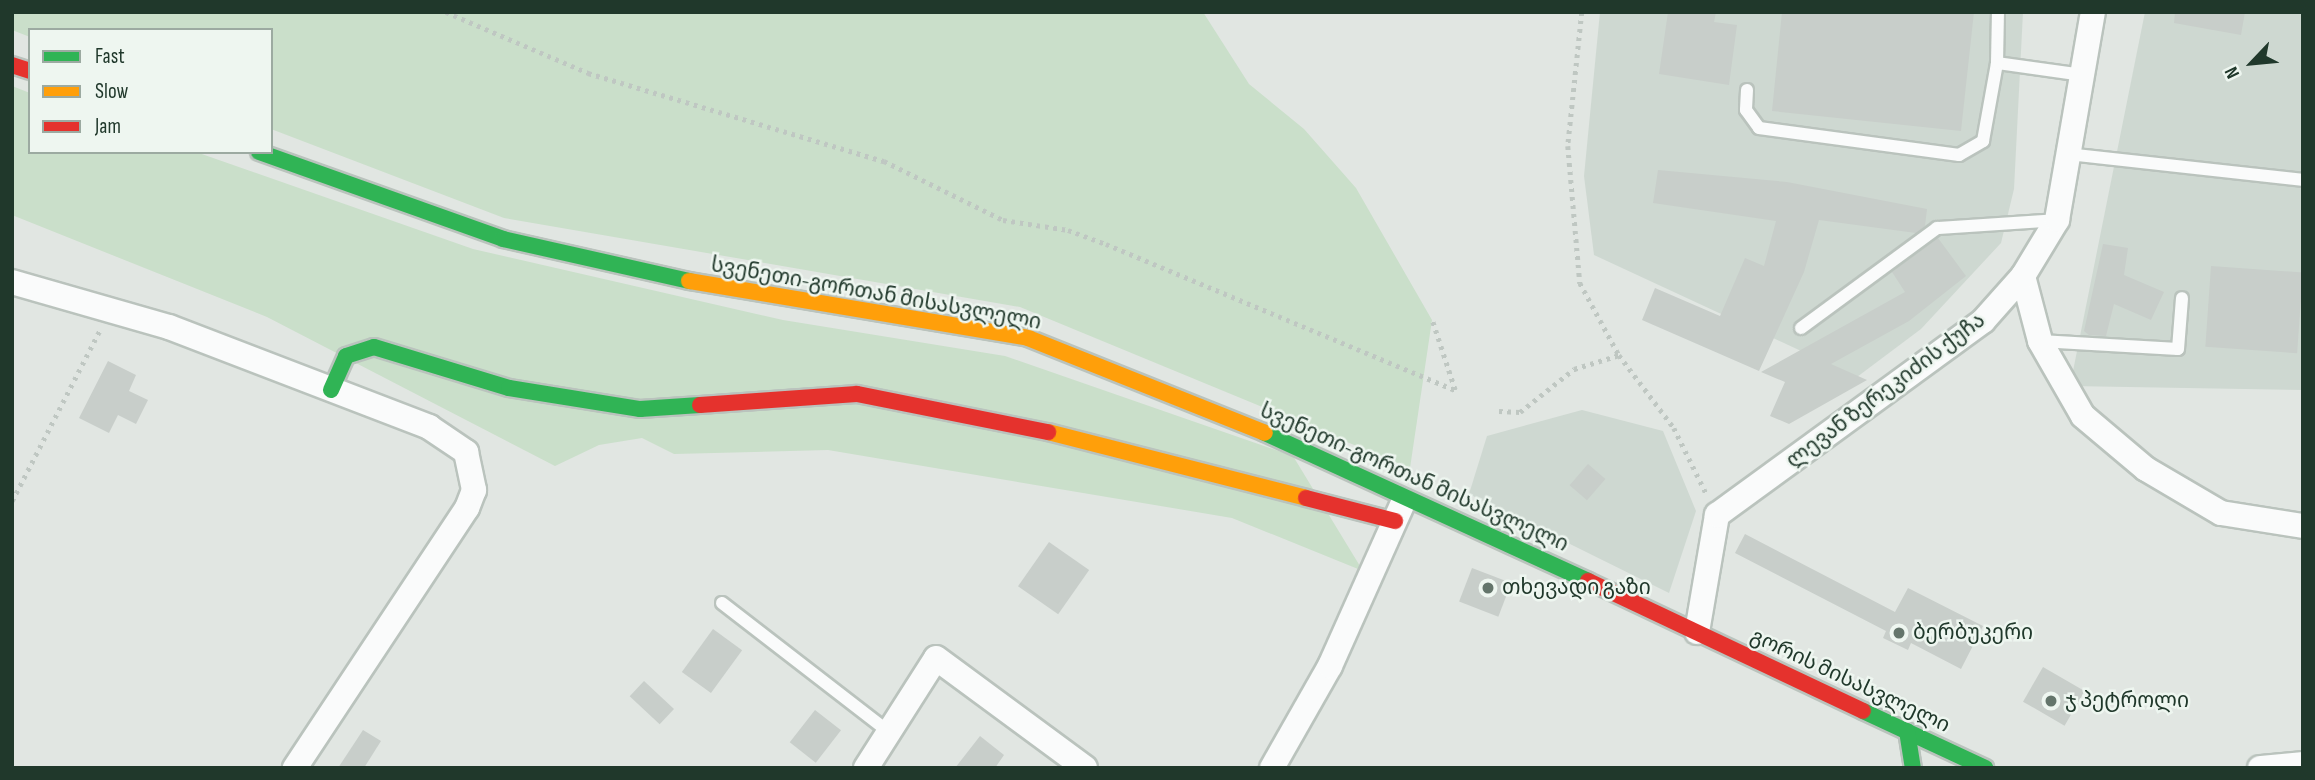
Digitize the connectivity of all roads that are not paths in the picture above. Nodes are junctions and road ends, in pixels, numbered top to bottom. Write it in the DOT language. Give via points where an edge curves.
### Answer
graph roads {
  1 [pos="1998,12"];
  2 [pos="2093,12"];
  3 [pos="1997,63"];
  4 [pos="2082,75"];
  5 [pos="1746,90"];
  6 [pos="265,154"];
  7 [pos="2068,154"];
  8 [pos="2303,180"];
  9 [pos="2057,220"];
  10 [pos="2023,276"];
  11 [pos="12,282"];
  12 [pos="2182,298"];
  13 [pos="1801,328"];
  14 [pos="2040,341"];
  15 [pos="331,390"];
  16 [pos="1406,495"];
  17 [pos="1395,521"];
  18 [pos="2303,526"];
  19 [pos="722,603"];
  20 [pos="1697,632"];
  21 [pos="1907,731"];
  22 [pos="889,732"];
  23 [pos="2303,764"];
  24 [pos="295,768"];
  25 [pos="866,768"];
  26 [pos="1085,768"];
  27 [pos="1272,768"];
  28 [pos="1913,768"];
  29 [pos="1985,768"];
  30 [pos="2260,768"];
  1 -- 3 [label="lane"];
  2 -- 4 [label="street, ლევან ზერეკიძის ქუჩა"];
  3 -- 4 [label="lane"];
  3 -- 5 [label="lane" via="1983,141 1959,155 1759,128 1746,110"];
  4 -- 7 [label="street, ლევან ზერეკიძის ქუჩა"];
  6 -- 16 [label="main road, სვენეთი-გორთან მისასვლელი" via="503,239 759,297 1028,338"];
  7 -- 8 [label="lane"];
  7 -- 9 [label="street, ლევან ზერეკიძის ქუჩა"];
  9 -- 10 [label="street, ლევან ზერეკიძის ქუჩა"];
  9 -- 13 [label="lane" via="1937,228"];
  10 -- 14 [label="street"];
  10 -- 20 [label="street, ლევან ზერეკიძის ქუჩა" via="1983,321 1717,515"];
  11 -- 15 [label="street" via="110,310"];
  12 -- 14 [label="lane" via="2178,349"];
  14 -- 18 [label="street" via="2082,415 2146,469 2221,513"];
  15 -- 17 [label="main road" via="346,356 374,347 509,388 640,409 857,394 1045,431"];
  15 -- 24 [label="street" via="429,427 466,452 474,491"];
  16 -- 17 [label="street"];
  16 -- 20 [label="main road, სვენეთი-გორთან მისასვლელი"];
  17 -- 27 [label="street" via="1330,666"];
  19 -- 22 [label="lane"];
  20 -- 21 [label="main road, გორის მისასვლელი"];
  21 -- 28 [label="main road"];
  21 -- 29 [label="main road, გორის მისასვლელი"];
  22 -- 25 [label="street"];
  22 -- 26 [label="street" via="936,657"];
  23 -- 30 [label="street"];
}
